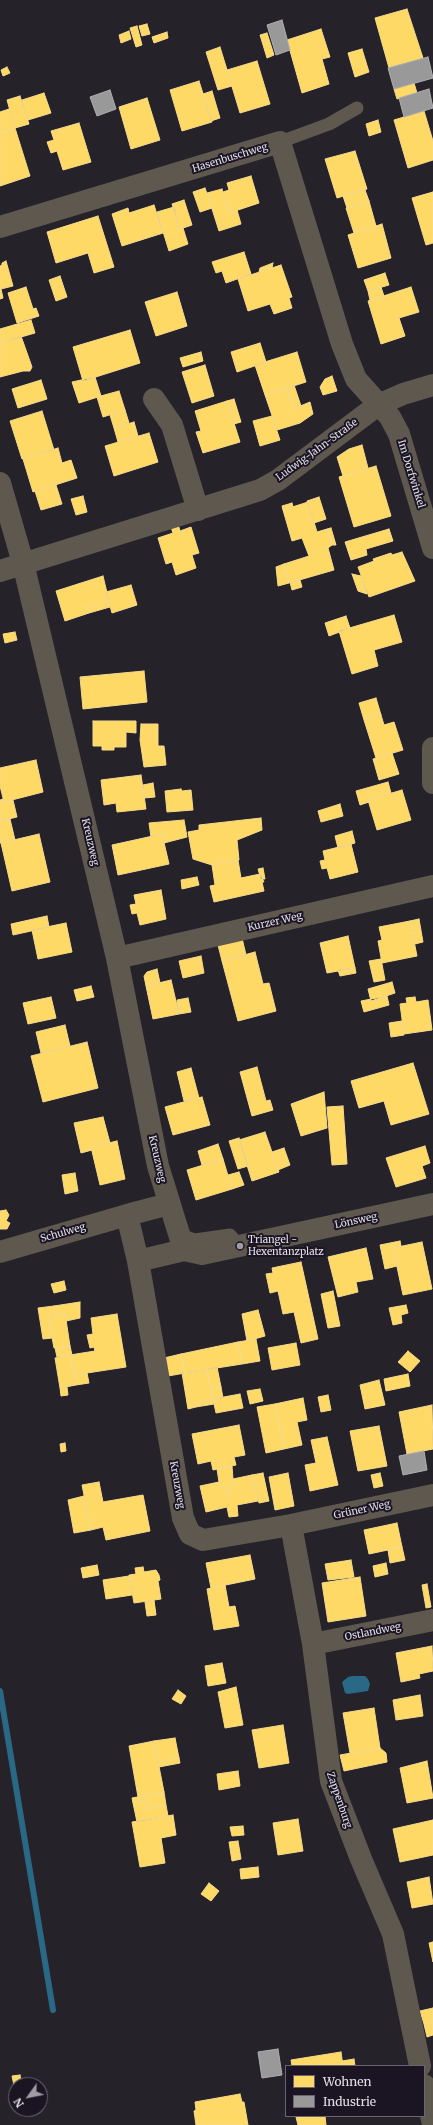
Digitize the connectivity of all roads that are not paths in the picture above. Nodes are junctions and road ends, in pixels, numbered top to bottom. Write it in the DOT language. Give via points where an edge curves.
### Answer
graph roads {
  1 [pos="357,108"];
  2 [pos="280,142"];
  3 [pos="0,227"];
  4 [pos="433,385"];
  5 [pos="154,399"];
  6 [pos="378,406"];
  7 [pos="0,483"];
  8 [pos="198,510"];
  9 [pos="433,548"];
  10 [pos="23,563"];
  11 [pos="0,570"];
  12 [pos="433,748"];
  13 [pos="433,783"];
  14 [pos="433,886"];
  15 [pos="117,958"];
  16 [pos="169,1204"];
  17 [pos="433,1204"];
  18 [pos="127,1215"];
  19 [pos="183,1243"];
  20 [pos="0,1252"];
  21 [pos="138,1261"];
  22 [pos="433,1495"];
  23 [pos="291,1525"];
  24 [pos="433,1620"];
  25 [pos="313,1644"];
  26 [pos="420,2065"];
  27 [pos="425,2089"];
  28 [pos="433,2124"];
  1 -- 2 [label="lane" via="329,124"];
  2 -- 3 [label="street, Hasenbuschweg"];
  2 -- 6 [label="street, Hasenbuschweg" via="342,344 356,379"];
  4 -- 6 [label="street, Ludwig-Jahn-Straße" via="403,394"];
  5 -- 8 [label="street" via="172,425"];
  6 -- 8 [label="street, Ludwig-Jahn-Straße" via="278,480 260,490"];
  6 -- 9 [label="street, Im Dorfwinkel" via="390,417 399,434"];
  7 -- 10 [label="street, Kreuzweg"];
  8 -- 10 [label="street, Ludwig-Jahn-Straße"];
  10 -- 11 [label="street, Ludwig-Jahn-Straße"];
  10 -- 15 [label="street, Kreuzweg"];
  12 -- 13 [label="street"];
  14 -- 15 [label="street, Kurzer Weg"];
  15 -- 16 [label="street, Kreuzweg" via="158,1166"];
  16 -- 18 [label="street, Schulweg"];
  16 -- 19 [label="street, Kreuzweg"];
  17 -- 19 [label="street, Lönsweg" via="202,1254"];
  18 -- 20 [label="street, Schulweg"];
  18 -- 21 [label="street, Kreuzweg"];
  19 -- 21 [label="street"];
  21 -- 23 [label="street, Kreuzweg" via="183,1518 190,1534 203,1540"];
  22 -- 23 [label="street, Grüner Weg"];
  23 -- 25 [label="street, Zappenburg"];
  24 -- 25 [label="street, Ostlandweg"];
  25 -- 26 [label="street, Zappenburg" via="331,1781 393,1934"];
  27 -- 28 [label="street"];
}
